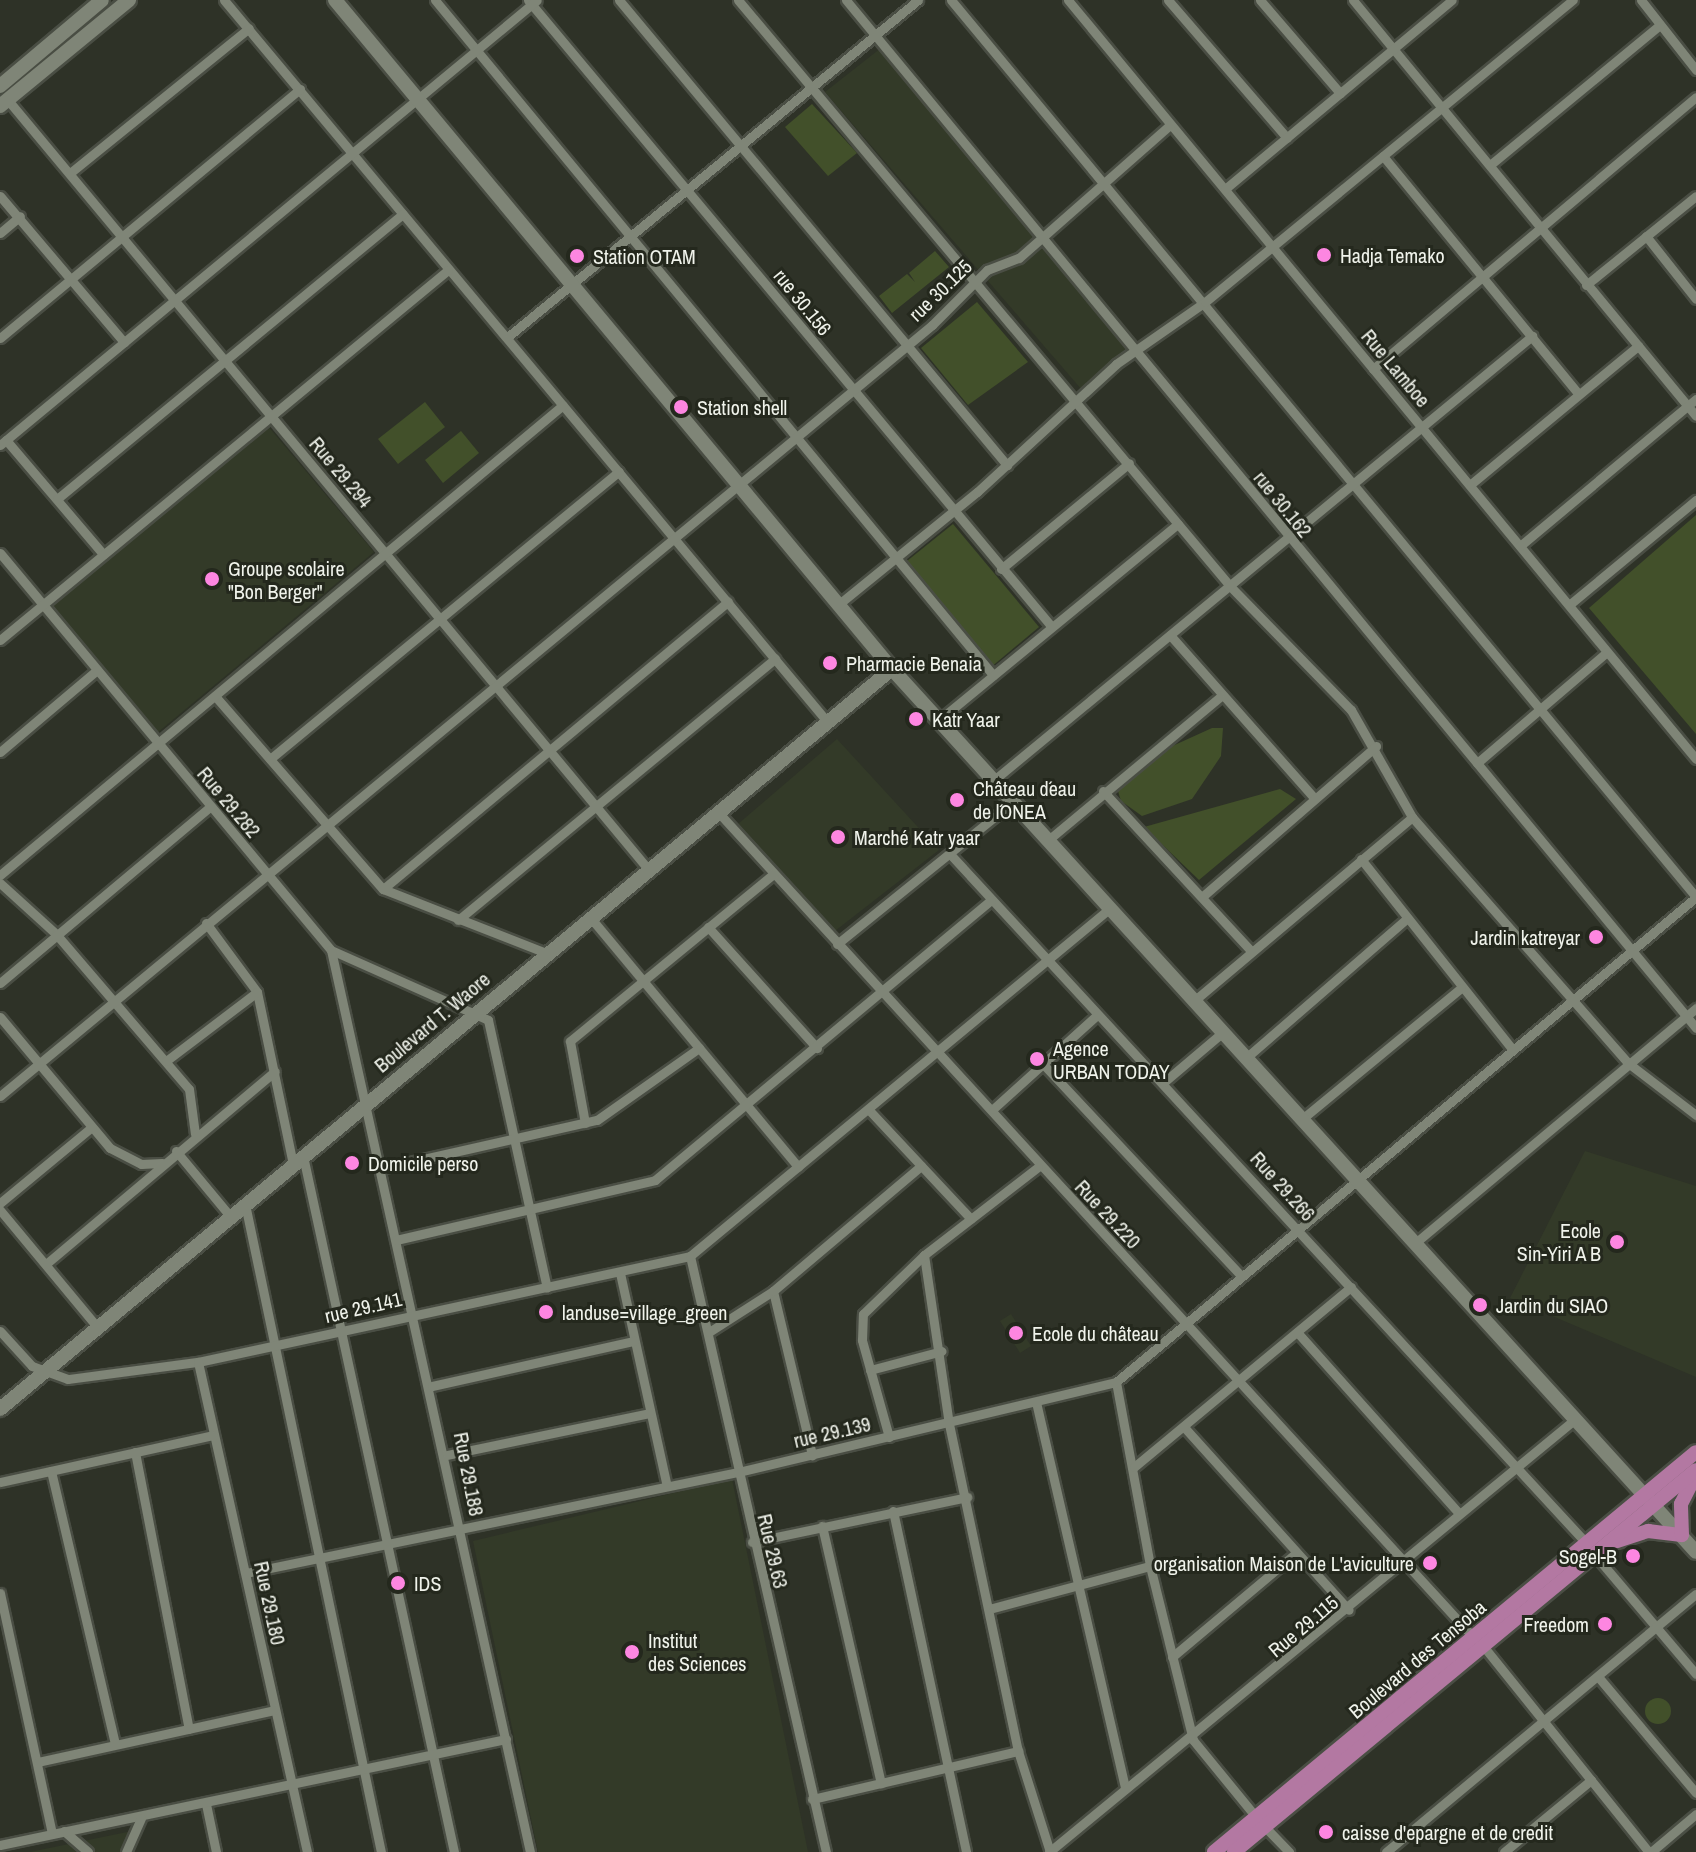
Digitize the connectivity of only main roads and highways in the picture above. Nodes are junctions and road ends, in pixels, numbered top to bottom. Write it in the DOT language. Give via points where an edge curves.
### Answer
graph roads {
  1 [pos="1696,1452"];
  2 [pos="1696,1472"];
  3 [pos="1611,1543"];
  4 [pos="1592,1550"];
  5 [pos="1260,1822"];
  6 [pos="1214,1852"];
  7 [pos="1234,1852"];
  1 -- 4 [label="main road, Boulevard des Tensoba" via="1644,1493"];
  2 -- 3 [label="main road, Boulevard des Tensoba"];
  2 -- 3 [label="main road" via="1681,1504 1682,1535 1648,1531"];
  3 -- 4 [label="main road, Boulevard des Tensoba"];
  4 -- 5 [label="main road, Boulevard des Tensoba"];
  5 -- 6 [label="main road, Boulevard des Tensoba"];
  5 -- 7 [label="main road, Boulevard des Tensoba"];
}
